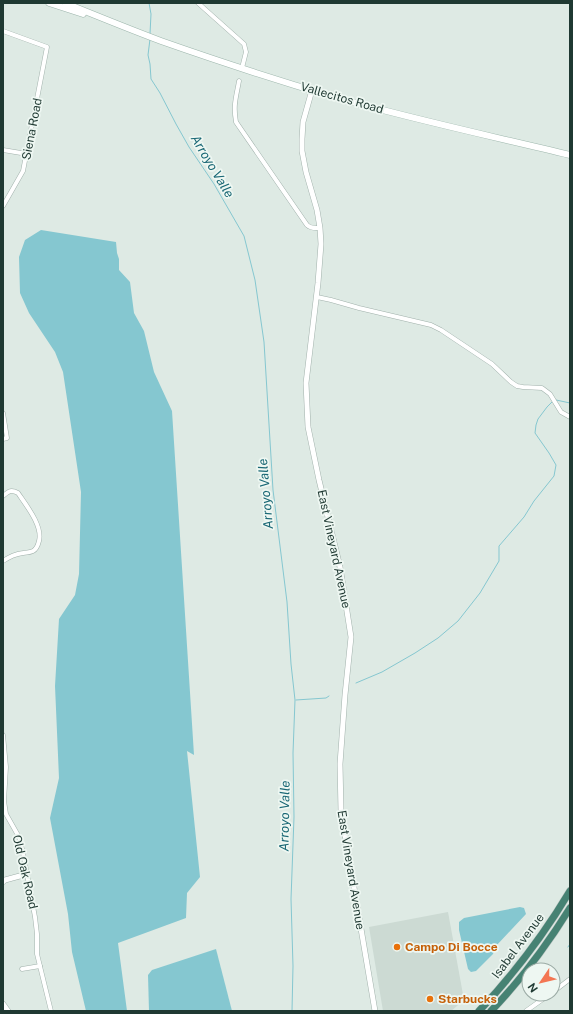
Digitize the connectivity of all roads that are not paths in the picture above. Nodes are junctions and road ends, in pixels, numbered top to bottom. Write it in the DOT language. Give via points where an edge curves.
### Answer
graph roads {
  1 [pos="49,3"];
  2 [pos="65,3"];
  3 [pos="198,3"];
  4 [pos="118,24"];
  5 [pos="3,31"];
  6 [pos="242,68"];
  7 [pos="239,81"];
  8 [pos="312,90"];
  9 [pos="3,150"];
  10 [pos="27,154"];
  11 [pos="570,155"];
  12 [pos="3,206"];
  13 [pos="320,228"];
  14 [pos="317,297"];
  15 [pos="3,413"];
  16 [pos="570,417"];
  17 [pos="5,439"];
  18 [pos="3,496"];
  19 [pos="3,561"];
  20 [pos="3,735"];
  21 [pos="5,815"];
  22 [pos="27,874"];
  23 [pos="3,882"];
  24 [pos="570,891"];
  25 [pos="570,908"];
  26 [pos="40,966"];
  27 [pos="22,969"];
  28 [pos="570,979"];
  29 [pos="561,986"];
  30 [pos="539,1002"];
  31 [pos="3,1004"];
  32 [pos="8,1011"];
  33 [pos="51,1011"];
  34 [pos="375,1011"];
  35 [pos="479,1011"];
  36 [pos="491,1011"];
  37 [pos="526,1011"];
  1 -- 4 [label="main road, Vallecitos Road"];
  2 -- 4 [label="main road, Vallecitos Road"];
  3 -- 6 [label="street" via="244,44 246,52"];
  4 -- 6 [label="main road, Vallecitos Road"];
  5 -- 10 [label="street, Siena Road" via="47,47"];
  6 -- 8 [label="main road, Vallecitos Road"];
  7 -- 13 [label="street" via="234,104 236,122 307,225 310,228"];
  8 -- 11 [label="main road, Vallecitos Road"];
  8 -- 13 [label="street, East Vineyard Avenue" via="303,122 302,151"];
  9 -- 10 [label="street"];
  10 -- 12 [label="street, Siena Road" via="23,171"];
  13 -- 14 [label="street, East Vineyard Avenue"];
  14 -- 16 [label="street" via="423,323 441,330 492,364 517,386 542,388 548,391 561,412"];
  14 -- 34 [label="street, East Vineyard Avenue" via="306,383 308,427 340,567 351,637 340,764 341,811"];
  15 -- 17 [label="street"];
  18 -- 19 [label="street" via="9,491 14,490 18,493 37,522 40,538 35,550"];
  20 -- 21 [label="street, Old Oak Road" via="6,767"];
  21 -- 22 [label="street, Old Oak Road" via="19,837"];
  22 -- 23 [label="street"];
  22 -- 26 [label="street, Old Oak Road"];
  24 -- 35 [label="highway, Isabel Avenue" via="513,974"];
  25 -- 36 [label="highway, Isabel Avenue" via="520,979"];
  26 -- 27 [label="street"];
  26 -- 33 [label="street, Old Oak Road"];
  28 -- 29 [label="street"];
  30 -- 37 [label="street"];
  31 -- 32 [label="street"];
}
